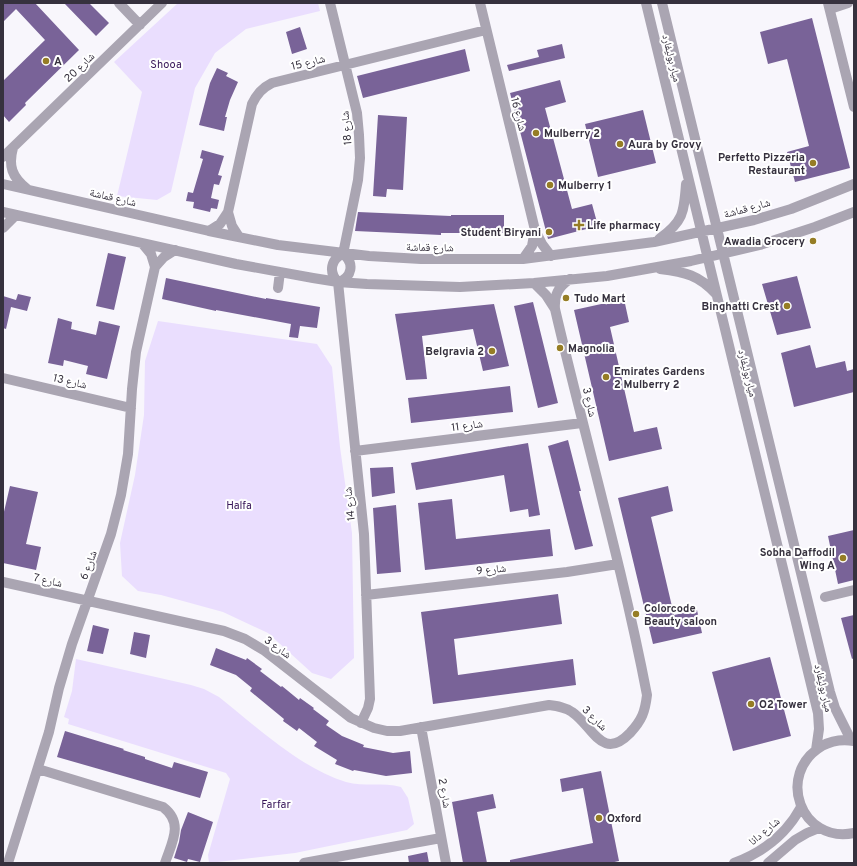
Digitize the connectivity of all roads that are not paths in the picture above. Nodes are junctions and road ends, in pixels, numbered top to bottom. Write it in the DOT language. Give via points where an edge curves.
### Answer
graph roads {
  1 [pos="119,3"];
  2 [pos="162,3"];
  3 [pos="330,3"];
  4 [pos="480,3"];
  5 [pos="646,3"];
  6 [pos="662,3"];
  7 [pos="848,3"];
  8 [pos="829,6"];
  9 [pos="140,25"];
  10 [pos="486,30"];
  11 [pos="345,65"];
  12 [pos="854,107"];
  13 [pos="13,148"];
  14 [pos="3,157"];
  15 [pos="687,174"];
  16 [pos="3,184"];
  17 [pos="854,184"];
  18 [pos="27,189"];
  19 [pos="3,212"];
  20 [pos="228,212"];
  21 [pos="854,212"];
  22 [pos="16,215"];
  23 [pos="3,228"];
  24 [pos="717,229"];
  25 [pos="535,230"];
  26 [pos="209,231"];
  27 [pos="701,232"];
  28 [pos="239,237"];
  29 [pos="654,242"];
  30 [pos="142,243"];
  31 [pos="175,250"];
  32 [pos="343,254"];
  33 [pos="723,254"];
  34 [pos="551,256"];
  35 [pos="707,257"];
  36 [pos="523,259"];
  37 [pos="155,267"];
  38 [pos="650,268"];
  39 [pos="280,272"];
  40 [pos="570,279"];
  41 [pos="338,282"];
  42 [pos="534,283"];
  43 [pos="278,288"];
  44 [pos="717,295"];
  45 [pos="555,309"];
  46 [pos="3,378"];
  47 [pos="131,408"];
  48 [pos="582,423"];
  49 [pos="355,451"];
  50 [pos="618,564"];
  51 [pos="3,582"];
  52 [pos="854,590"];
  53 [pos="366,595"];
  54 [pos="825,597"];
  55 [pos="87,602"];
  56 [pos="361,723"];
  57 [pos="421,727"];
  58 [pos="853,741"];
  59 [pos="816,750"];
  60 [pos="38,769"];
  61 [pos="801,807"];
  62 [pos="820,828"];
  63 [pos="854,833"];
  64 [pos="441,838"];
  65 [pos="8,863"];
  66 [pos="165,863"];
  67 [pos="304,863"];
  68 [pos="446,863"];
  69 [pos="734,863"];
  70 [pos="768,863"];
  1 -- 9 [label="street"];
  2 -- 9 [label="street, شارع 20"];
  3 -- 11 [label="street, شارع 18"];
  4 -- 10 [label="street, شارع 16"];
  5 -- 15 [label="street, ميار بوليفارد"];
  6 -- 24 [label="street, ميار بوليفارد"];
  7 -- 8 [label="street"];
  8 -- 12 [label="street"];
  9 -- 13 [label="street, شارع 20"];
  10 -- 11 [label="street, شارع 15"];
  10 -- 25 [label="street, شارع 16"];
  11 -- 20 [label="street, شارع 15" via="272,83 257,95 252,104"];
  11 -- 32 [label="street, شارع 18" via="358,113 360,158"];
  13 -- 14 [label="street, شارع 20"];
  13 -- 18 [label="street" via="12,171 19,183"];
  15 -- 27 [label="street, ميار بوليفارد"];
  15 -- 29 [label="street" via="681,218 670,232"];
  16 -- 18 [label="street, شارع قماشة"];
  17 -- 24 [label="street, شارع قماشة" via="791,209"];
  18 -- 26 [label="street, شارع قماشة"];
  19 -- 22 [label="street"];
  20 -- 26 [label="street, شارع 15" via="220,224"];
  20 -- 28 [label="street"];
  21 -- 33 [label="street" via="815,227"];
  22 -- 23 [label="street"];
  22 -- 30 [label="street"];
  24 -- 27 [label="street, شارع قماشة"];
  24 -- 33 [label="street, ميار بوليفارد"];
  25 -- 34 [label="street, شارع 16"];
  25 -- 36 [label="street, شارع 16" via="532,246"];
  26 -- 28 [label="street, شارع قماشة"];
  27 -- 29 [label="street, شارع قماشة"];
  27 -- 35 [label="street, ميار بوليفارد"];
  28 -- 32 [label="street, شارع قماشة"];
  29 -- 34 [label="street, شارع قماشة"];
  30 -- 31 [label="street"];
  30 -- 37 [label="street" via="151,254"];
  31 -- 37 [label="street"];
  31 -- 39 [label="street"];
  32 -- 36 [label="street, شارع قماشة" via="421,259"];
  32 -- 41 [label="street" via="336,258 332,266 332,275"];
  32 -- 41 [label="street" via="349,260 350,272 345,279"];
  33 -- 35 [label="street"];
  33 -- 58 [label="street, ميار بوليفارد" via="830,692 835,708"];
  34 -- 36 [label="street, شارع قماشة"];
  35 -- 38 [label="street"];
  35 -- 44 [label="street, ميار بوليفارد"];
  37 -- 47 [label="street, شارع 6" via="136,352"];
  38 -- 40 [label="street" via="607,276"];
  38 -- 44 [label="street" via="689,274 700,279"];
  39 -- 41 [label="street"];
  39 -- 43 [label="street"];
  40 -- 42 [label="street"];
  40 -- 45 [label="street, شارع 3" via="562,284 557,292"];
  41 -- 42 [label="street" via="424,287"];
  41 -- 49 [label="street, شارع 14"];
  42 -- 45 [label="street, شارع 3" via="546,294"];
  44 -- 59 [label="street, ميار بوليفارد" via="818,713"];
  45 -- 48 [label="street, شارع 3"];
  46 -- 47 [label="street, شارع 13"];
  47 -- 55 [label="street, شارع 6" via="128,454 121,496 111,534"];
  48 -- 49 [label="street, شارع 11"];
  48 -- 50 [label="street, شارع 3"];
  49 -- 53 [label="street, شارع 14" via="364,534"];
  50 -- 53 [label="street, شارع 9"];
  50 -- 57 [label="street, شارع 3" via="647,695 646,709 640,722 624,739 613,744 602,742 573,712 549,705"];
  51 -- 55 [label="street, شارع 7"];
  52 -- 54 [label="street"];
  53 -- 56 [label="street, شارع 14" via="370,699"];
  55 -- 56 [label="street, شارع 3" via="224,631 245,640 266,651 342,712"];
  55 -- 60 [label="street, شارع 6" via="65,666"];
  56 -- 57 [label="street, شارع 3" via="374,728 400,731"];
  57 -- 64 [label="street, شارع 2"];
  58 -- 59 [label="street" via="833,742"];
  59 -- 61 [label="street" via="805,761 798,776 798,797"];
  60 -- 65 [label="street, شارع 6"];
  60 -- 66 [label="street" via="163,807 170,812 176,828"];
  61 -- 62 [label="street"];
  61 -- 69 [label="street, شارع دانا" via="786,830 776,839 749,858"];
  62 -- 63 [label="street" via="832,833"];
  62 -- 70 [label="street" via="795,840"];
  64 -- 67 [label="street"];
  64 -- 68 [label="street, شارع 2"];
}
